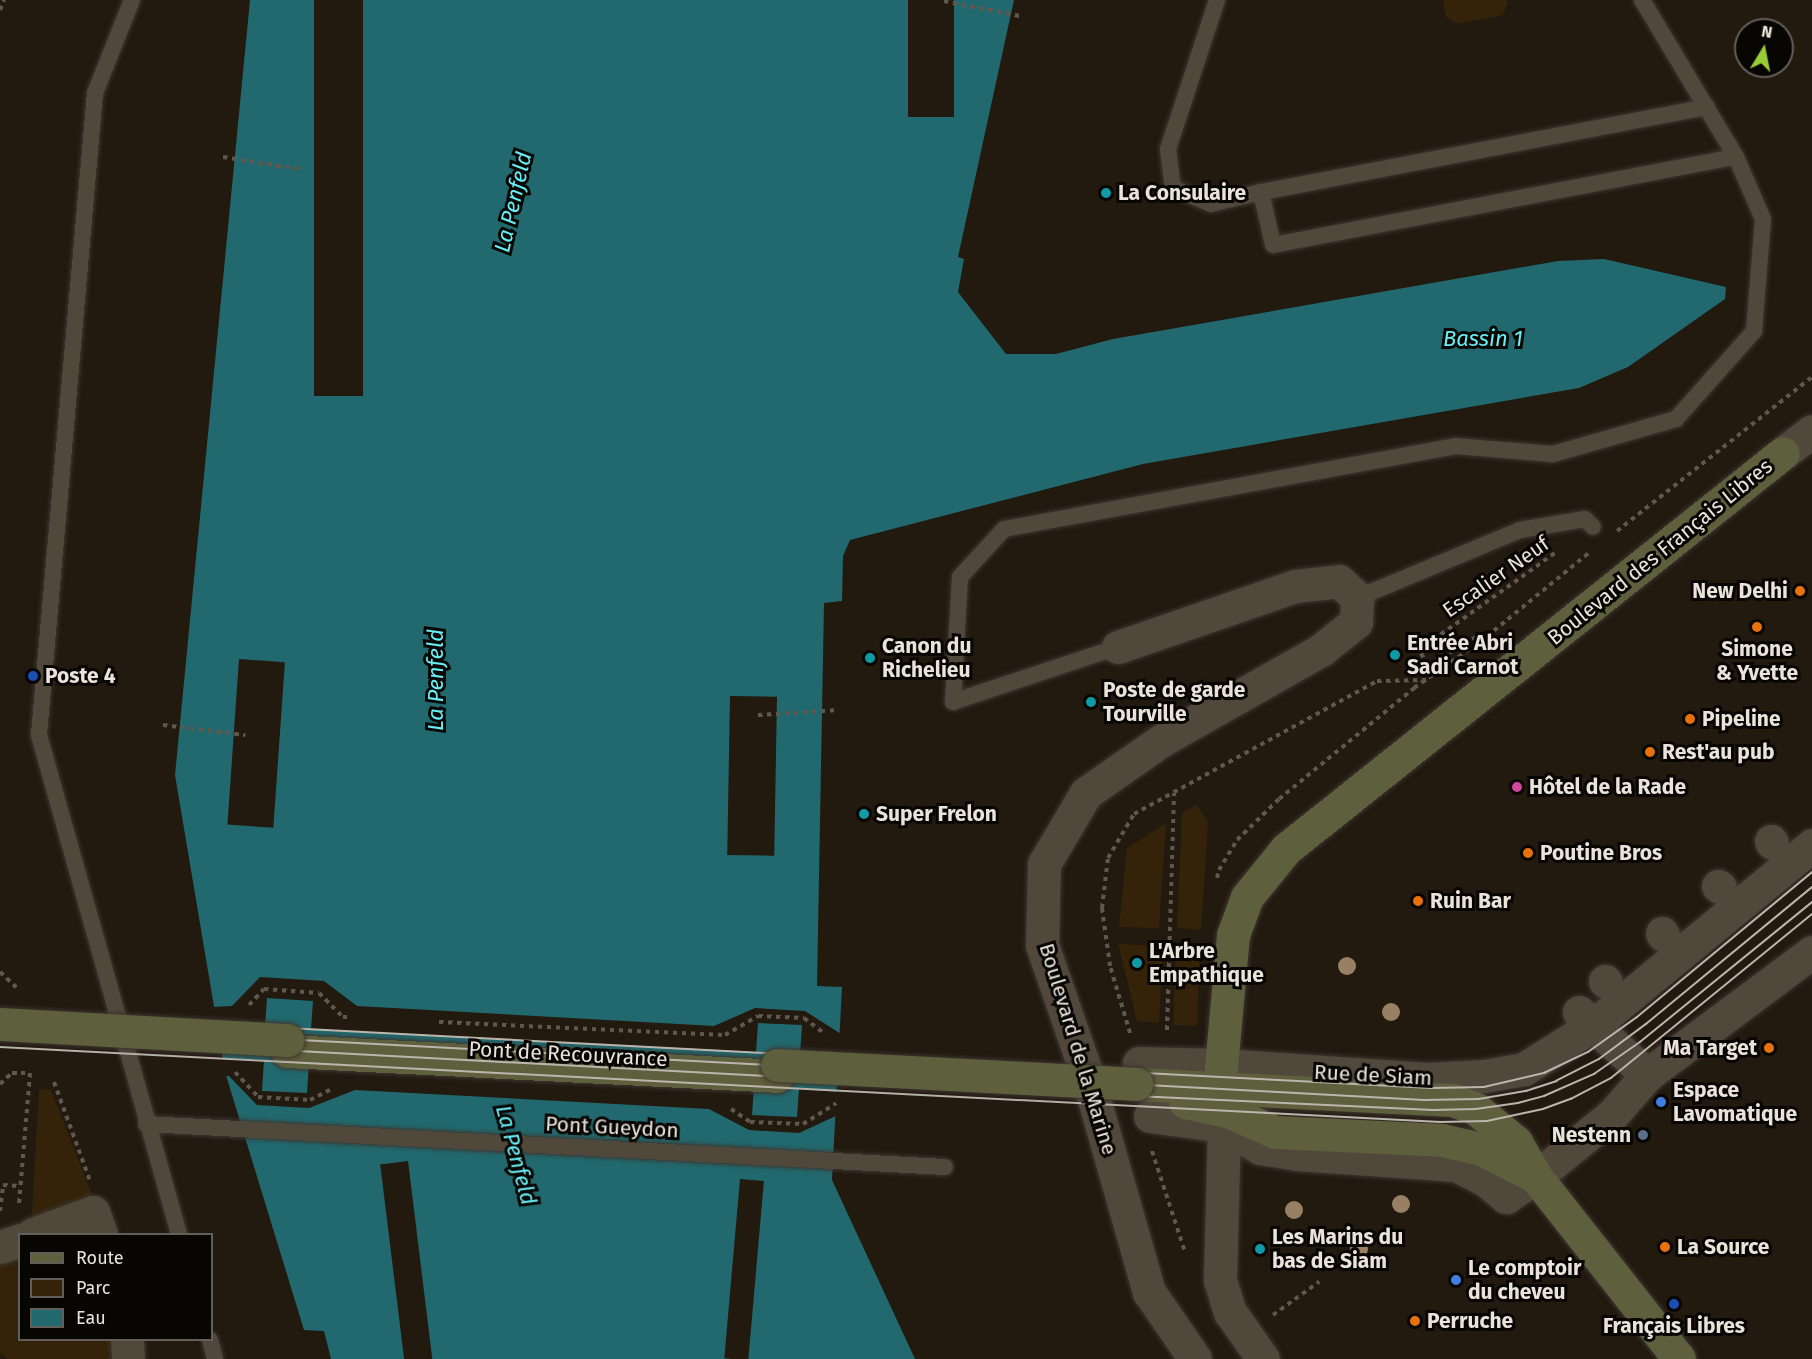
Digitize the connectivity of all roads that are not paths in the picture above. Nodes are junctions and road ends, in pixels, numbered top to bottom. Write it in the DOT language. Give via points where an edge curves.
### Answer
graph roads {
  1 [pos="132,0"];
  2 [pos="1217,0"];
  3 [pos="1642,0"];
  4 [pos="1707,107"];
  5 [pos="1736,157"];
  6 [pos="1262,192"];
  7 [pos="1812,431"];
  8 [pos="1783,453"];
  9 [pos="1593,527"];
  10 [pos="1358,598"];
  11 [pos="1118,647"];
  12 [pos="1812,844"];
  13 [pos="1812,952"];
  14 [pos="1594,998"];
  15 [pos="0,1024"];
  16 [pos="0,1035"];
  17 [pos="1647,1075"];
  18 [pos="1220,1077"];
  19 [pos="1146,1084"];
  20 [pos="146,1124"];
  21 [pos="1224,1126"];
  22 [pos="945,1167"];
  23 [pos="1536,1177"];
  24 [pos="97,1223"];
  25 [pos="39,1233"];
  26 [pos="179,1233"];
  27 [pos="18,1241"];
  28 [pos="0,1247"];
  29 [pos="127,1341"];
  30 [pos="210,1341"];
  31 [pos="128,1359"];
  32 [pos="215,1359"];
  33 [pos="1196,1359"];
  34 [pos="1263,1359"];
  35 [pos="1678,1359"];
  1 -- 20 [label="lane" via="95,93 39,735"];
  2 -- 6 [label="lane" via="1168,149 1173,188 1211,204"];
  3 -- 4 [label="lane"];
  4 -- 5 [label="lane"];
  4 -- 6 [label="lane"];
  5 -- 6 [label="lane" via="1273,245"];
  5 -- 11 [label="lane" via="1763,219 1754,331 1676,419 1553,454 1455,446 1004,529 960,577 953,702"];
  7 -- 8 [label="street, Boulevard des Français Libres"];
  8 -- 18 [label="main road, Boulevard des Français Libres" via="1286,849 1247,897 1233,935"];
  9 -- 10 [label="lane" via="1585,519 1520,530"];
  10 -- 11 [label="street" via="1339,581 1294,586"];
  10 -- 33 [label="street, Boulevard de la Marine" via="1356,622 1321,650 1162,740 1086,793 1044,864 1042,945 1088,1078 1149,1292"];
  12 -- 14 [label="street, Rue de Siam"];
  13 -- 17 [label="street"];
  14 -- 17 [label="street"];
  14 -- 18 [label="street, Rue de Siam" via="1524,1069 1428,1079"];
  15 -- 19 [label="main road, Pont de Recouvrance, bridge"];
  16 -- 19 [label="main road, Pont de Recouvrance"];
  17 -- 23 [label="street" via="1613,1114"];
  18 -- 19 [label="main road, Rue de Siam"];
  18 -- 23 [label="main road, Rue de Siam" via="1453,1100 1476,1109 1516,1142"];
  19 -- 21 [label="street"];
  19 -- 23 [label="main road" via="1275,1132 1442,1140 1481,1149"];
  20 -- 22 [label="lane, Pont Gueydon"];
  20 -- 26 [label="lane"];
  21 -- 23 [label="street" via="1260,1148 1456,1166 1487,1181 1506,1197"];
  21 -- 34 [label="street" via="1220,1280 1230,1312"];
  23 -- 35 [label="main road, Rue de Siam"];
  24 -- 25 [label="street"];
  27 -- 28 [label="street"];
  29 -- 31 [label="street"];
  30 -- 32 [label="lane"];
}
